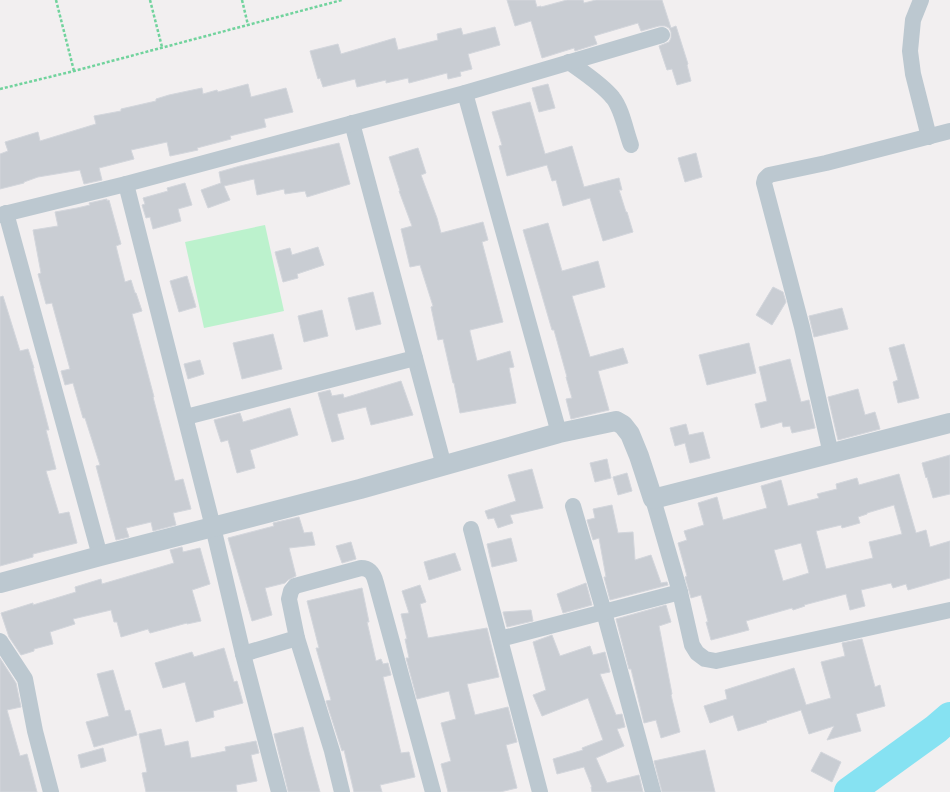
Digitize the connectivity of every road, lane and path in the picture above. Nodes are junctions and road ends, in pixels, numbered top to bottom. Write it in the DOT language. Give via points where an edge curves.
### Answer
graph roads {
  1 [pos="56,0"];
  2 [pos="150,0"];
  3 [pos="242,0"];
  4 [pos="342,0"];
  5 [pos="921,0"];
  6 [pos="334,1"];
  7 [pos="248,25"];
  8 [pos="662,35"];
  9 [pos="162,48"];
  10 [pos="569,62"];
  11 [pos="74,71"];
  12 [pos="0,89"];
  13 [pos="465,93"];
  14 [pos="352,124"];
  15 [pos="950,131"];
  16 [pos="929,137"];
  17 [pos="631,145"];
  18 [pos="126,184"];
  19 [pos="3,214"];
  20 [pos="415,358"];
  21 [pos="186,417"];
  22 [pos="950,423"];
  23 [pos="559,433"];
  24 [pos="831,454"];
  25 [pos="444,466"];
  26 [pos="654,499"];
  27 [pos="573,506"];
  28 [pos="213,527"];
  29 [pos="471,529"];
  30 [pos="100,556"];
  31 [pos="0,583"];
  32 [pos="680,592"];
  33 [pos="950,610"];
  34 [pos="604,612"];
  35 [pos="298,638"];
  36 [pos="500,639"];
  37 [pos="0,641"];
  38 [pos="243,654"];
  39 [pos="51,792"];
  40 [pos="279,792"];
  41 [pos="342,792"];
  42 [pos="433,792"];
  43 [pos="540,792"];
  44 [pos="653,792"];
  1 -- 11 [label="path"];
  2 -- 9 [label="path"];
  3 -- 7 [label="path"];
  4 -- 6 [label="path"];
  5 -- 16 [label="street" via="913,20 910,51 913,74"];
  6 -- 7 [label="path"];
  7 -- 9 [label="path"];
  8 -- 10 [label="street"];
  9 -- 11 [label="path"];
  10 -- 13 [label="street"];
  10 -- 17 [label="street" via="605,89 614,99"];
  11 -- 12 [label="path"];
  13 -- 14 [label="street"];
  13 -- 23 [label="street"];
  14 -- 18 [label="street"];
  14 -- 20 [label="street"];
  15 -- 16 [label="street"];
  16 -- 24 [label="street" via="769,175 765,179"];
  18 -- 19 [label="street"];
  18 -- 21 [label="street"];
  19 -- 30 [label="street"];
  20 -- 21 [label="street"];
  20 -- 25 [label="street"];
  21 -- 28 [label="street"];
  22 -- 24 [label="street"];
  23 -- 25 [label="street"];
  23 -- 26 [label="street" via="616,421 630,434"];
  24 -- 26 [label="street"];
  25 -- 28 [label="street"];
  26 -- 32 [label="street"];
  27 -- 34 [label="street"];
  28 -- 30 [label="street"];
  28 -- 38 [label="street"];
  29 -- 36 [label="street"];
  30 -- 31 [label="street"];
  32 -- 33 [label="street" via="692,645 705,659 716,661"];
  32 -- 34 [label="street"];
  34 -- 36 [label="street"];
  34 -- 44 [label="street"];
  35 -- 38 [label="street"];
  35 -- 41 [label="street"];
  35 -- 42 [label="street" via="289,599 295,586 362,568 369,570 376,583"];
  36 -- 43 [label="street"];
  37 -- 39 [label="street" via="25,679"];
  38 -- 40 [label="street"];
}
